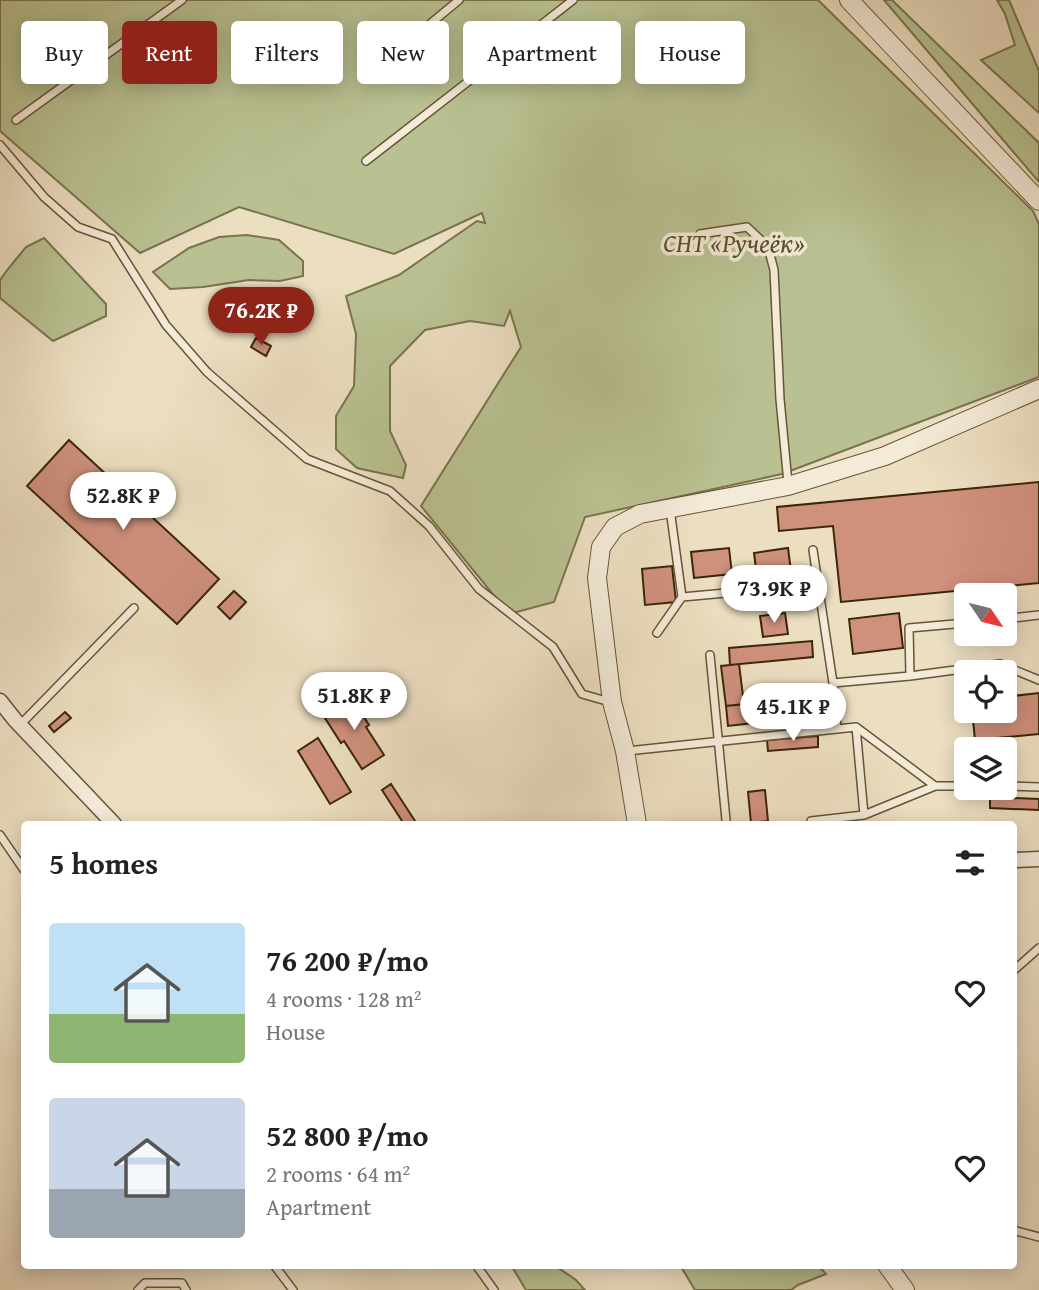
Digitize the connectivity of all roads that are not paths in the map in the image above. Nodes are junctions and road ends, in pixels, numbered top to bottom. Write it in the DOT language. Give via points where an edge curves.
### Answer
graph roads {
  1 [pos="182,0"];
  2 [pos="459,0"];
  3 [pos="573,0"];
  4 [pos="849,0"];
  5 [pos="434,21"];
  6 [pos="16,120"];
  7 [pos="0,145"];
  8 [pos="366,161"];
  9 [pos="1039,201"];
  10 [pos="700,234"];
  11 [pos="1039,389"];
  12 [pos="788,486"];
  13 [pos="670,508"];
  14 [pos="813,550"];
  15 [pos="726,593"];
  16 [pos="682,597"];
  17 [pos="134,608"];
  18 [pos="1039,615"];
  19 [pos="1017,618"];
  20 [pos="954,624"];
  21 [pos="657,633"];
  22 [pos="710,655"];
  23 [pos="910,676"];
  24 [pos="1039,680"];
  25 [pos="833,682"];
  26 [pos="0,701"];
  27 [pos="612,702"];
  28 [pos="20,725"];
  29 [pos="856,727"];
  30 [pos="837,729"];
  31 [pos="719,741"];
  32 [pos="625,751"];
  33 [pos="935,786"];
  34 [pos="954,786"];
  35 [pos="1017,786"];
  36 [pos="1039,787"];
  37 [pos="864,815"];
  38 [pos="726,820"];
  39 [pos="111,821"];
  40 [pos="637,821"];
  41 [pos="811,821"];
  42 [pos="0,835"];
  43 [pos="1039,859"];
  44 [pos="1017,860"];
  45 [pos="21,866"];
  46 [pos="1039,948"];
  47 [pos="1017,967"];
  48 [pos="1017,1231"];
  49 [pos="1039,1237"];
  50 [pos="278,1269"];
  51 [pos="479,1269"];
  52 [pos="890,1269"];
  53 [pos="138,1290"];
  54 [pos="186,1290"];
  55 [pos="293,1290"];
  56 [pos="494,1290"];
  57 [pos="905,1290"];
  1 -- 6 [label="lane"];
  2 -- 5 [label="lane"];
  3 -- 8 [label="lane"];
  4 -- 9 [label="street"];
  7 -- 27 [label="lane" via="44,197 78,227 112,239 166,325 207,372 307,459 390,491 429,526 479,589 553,647 582,694"];
  10 -- 12 [label="lane" via="747,227 768,247 774,270"];
  11 -- 12 [label="street" via="885,456"];
  12 -- 13 [label="street"];
  13 -- 16 [label="lane"];
  13 -- 27 [label="street" via="640,514 614,527 601,547 597,578"];
  14 -- 25 [label="lane"];
  15 -- 16 [label="lane"];
  16 -- 21 [label="lane"];
  17 -- 28 [label="lane"];
  18 -- 19 [label="lane"];
  20 -- 23 [label="lane" via="909,628"];
  22 -- 31 [label="lane"];
  23 -- 24 [label="lane" via="1000,664"];
  23 -- 25 [label="lane"];
  25 -- 30 [label="lane"];
  26 -- 28 [label="street"];
  27 -- 32 [label="street"];
  28 -- 39 [label="street"];
  29 -- 30 [label="lane"];
  29 -- 33 [label="lane"];
  29 -- 37 [label="lane"];
  30 -- 31 [label="lane"];
  31 -- 32 [label="lane"];
  31 -- 38 [label="lane"];
  32 -- 40 [label="street"];
  33 -- 34 [label="lane"];
  33 -- 37 [label="lane"];
  35 -- 36 [label="lane"];
  37 -- 41 [label="lane"];
  42 -- 45 [label="lane"];
  43 -- 44 [label="street"];
  46 -- 47 [label="lane"];
  48 -- 49 [label="lane"];
  50 -- 55 [label="lane"];
  51 -- 56 [label="lane"];
  52 -- 57 [label="street"];
  53 -- 54 [label="lane" via="145,1283 182,1283"];
}
